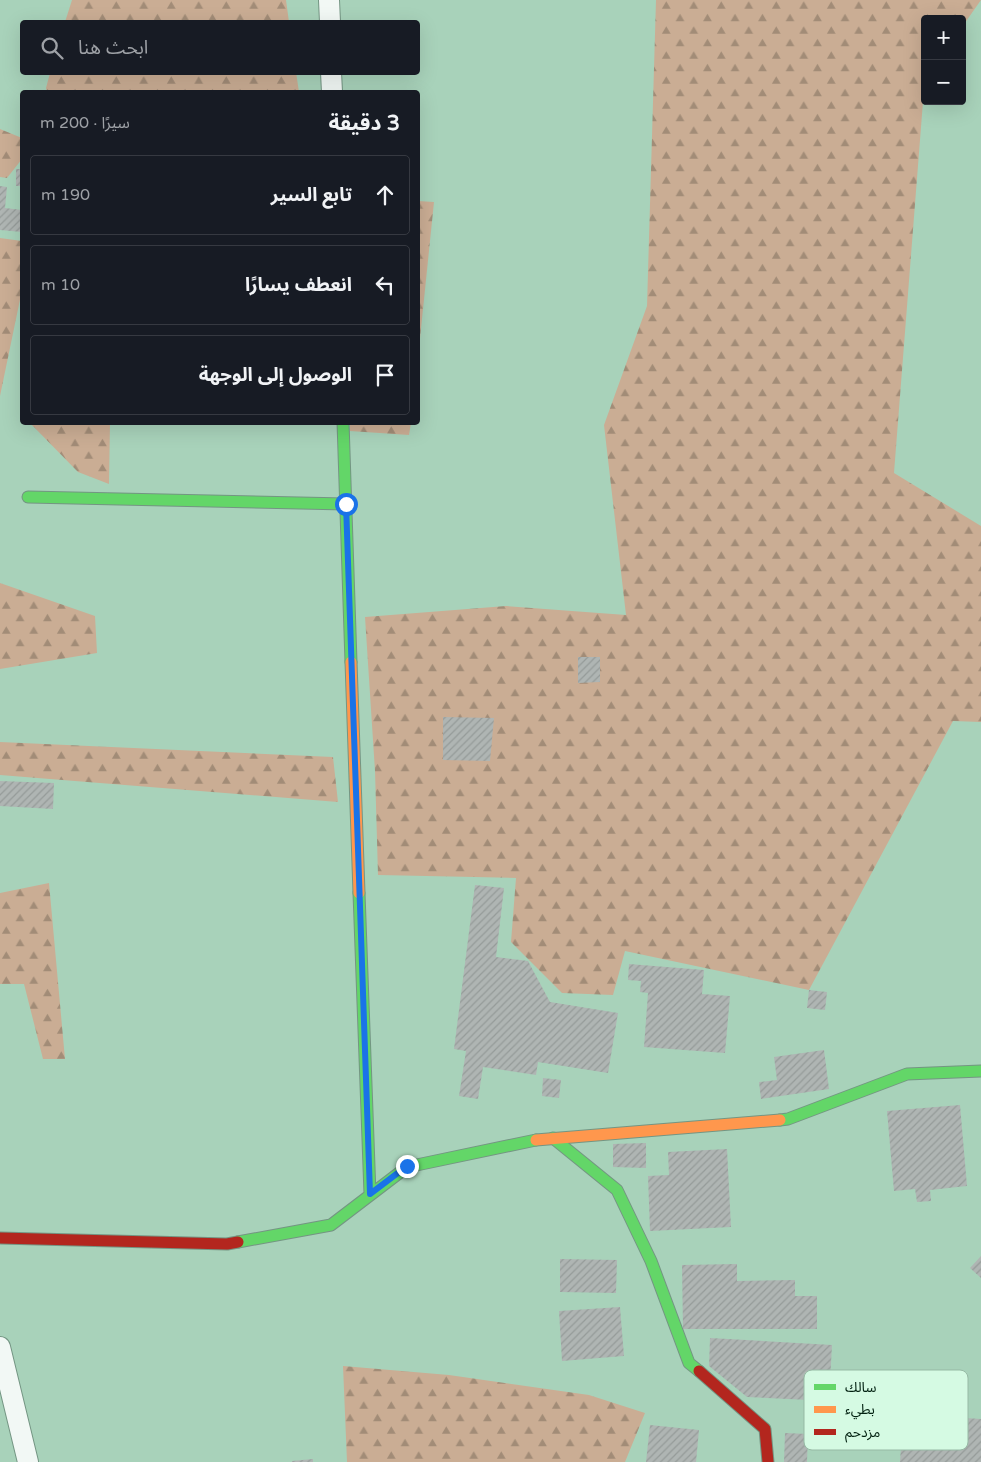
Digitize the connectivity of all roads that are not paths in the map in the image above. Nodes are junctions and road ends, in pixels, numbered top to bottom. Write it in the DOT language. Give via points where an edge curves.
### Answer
graph roads {
  1 [pos="329,0"];
  2 [pos="330,20"];
  3 [pos="331,75"];
  4 [pos="332,90"];
  5 [pos="343,425"];
  6 [pos="28,497"];
  7 [pos="346,504"];
  8 [pos="981,1071"];
  9 [pos="553,1138"];
  10 [pos="370,1194"];
  11 [pos="0,1238"];
  12 [pos="0,1347"];
  13 [pos="28,1462"];
  14 [pos="768,1462"];
  1 -- 2 [label="street"];
  3 -- 4 [label="street"];
  5 -- 7 [label="street"];
  6 -- 7 [label="street"];
  7 -- 10 [label="street"];
  8 -- 9 [label="street" via="907,1074 788,1119"];
  9 -- 10 [label="street" via="407,1166"];
  9 -- 14 [label="street" via="617,1190 651,1261 689,1364 765,1429"];
  10 -- 11 [label="street" via="331,1225 227,1244"];
  12 -- 13 [label="street"];
}
